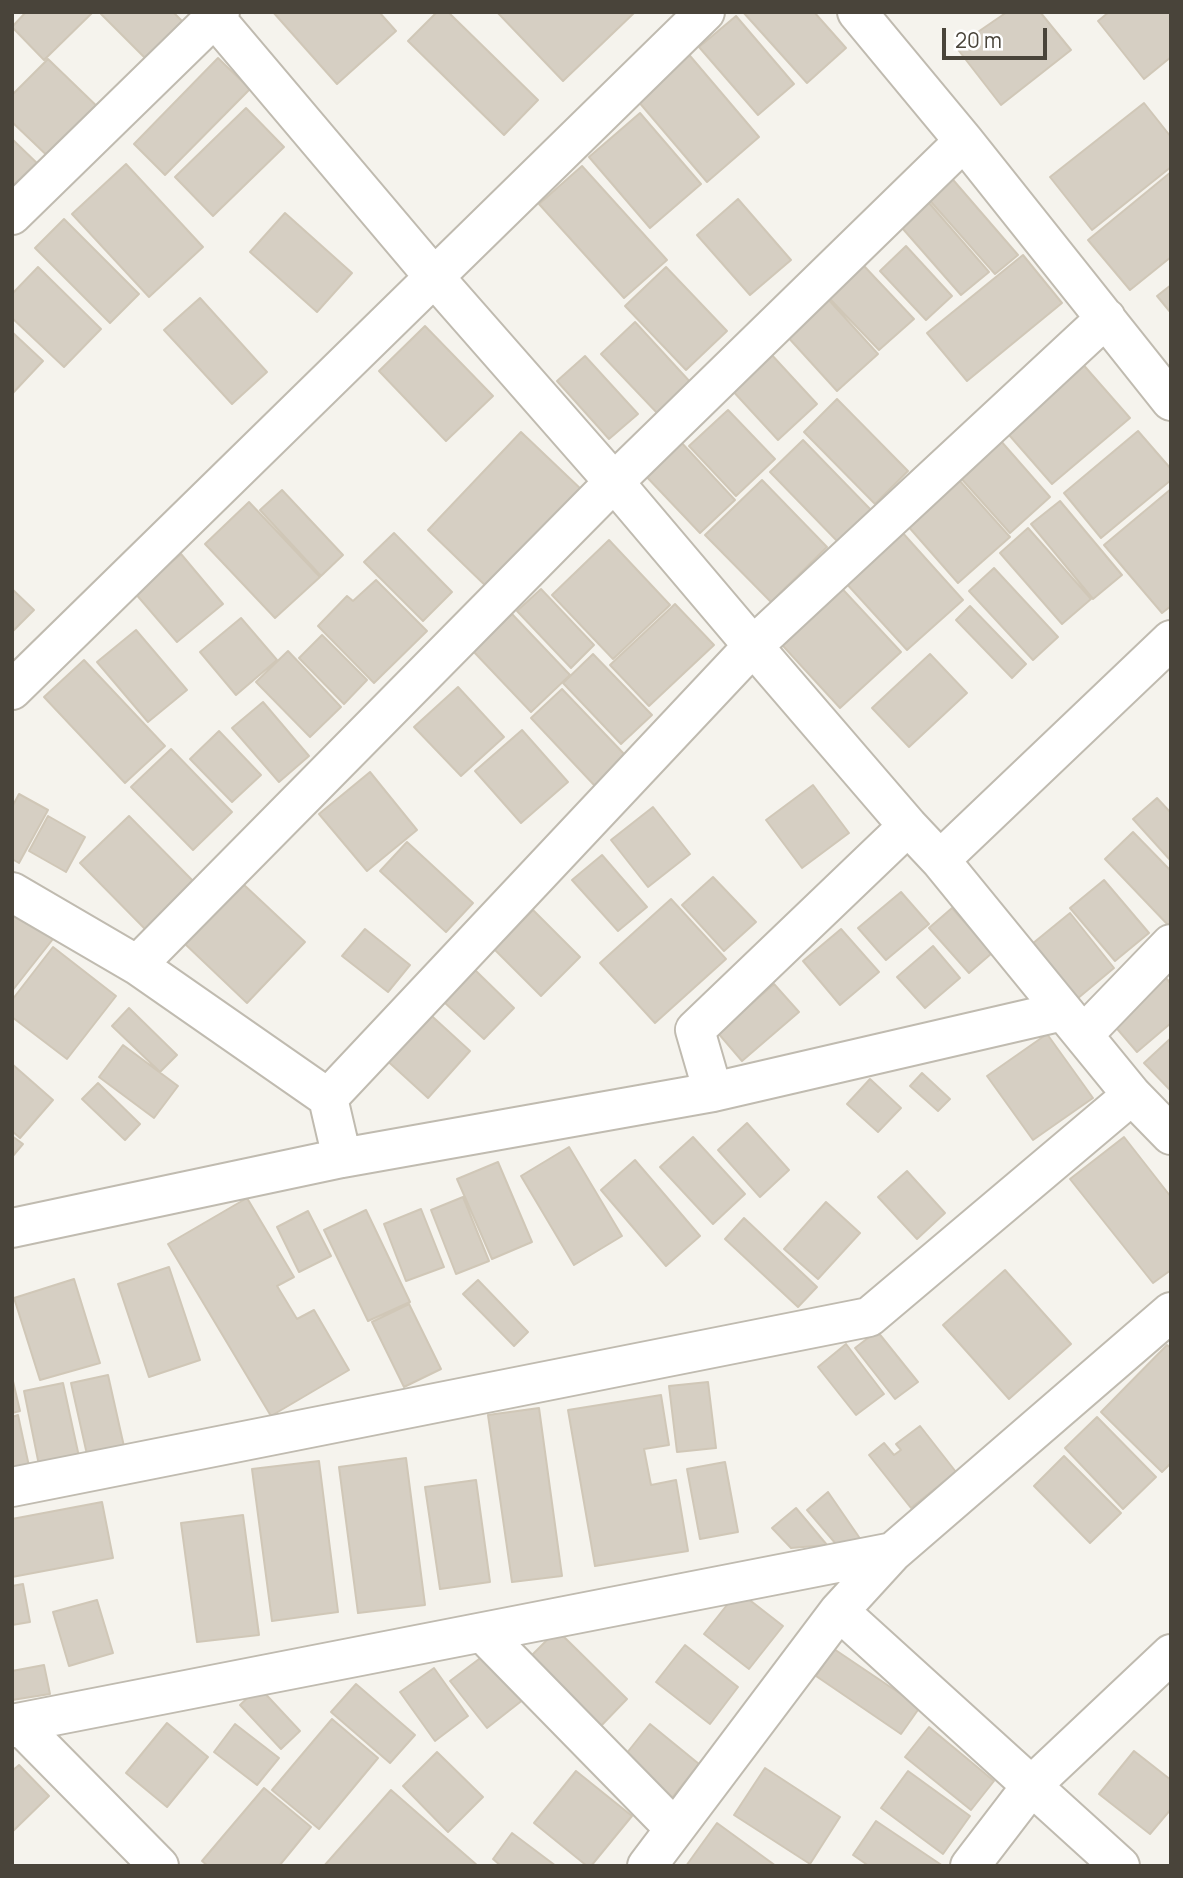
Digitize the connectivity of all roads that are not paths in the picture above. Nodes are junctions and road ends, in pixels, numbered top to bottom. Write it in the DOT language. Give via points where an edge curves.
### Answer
graph roads {
  1 [pos="705,12"];
  2 [pos="857,12"];
  3 [pos="215,14"];
  4 [pos="964,141"];
  5 [pos="12,215"];
  6 [pos="435,278"];
  7 [pos="1106,318"];
  8 [pos="1171,401"];
  9 [pos="614,482"];
  10 [pos="1171,640"];
  11 [pos="753,646"];
  12 [pos="12,690"];
  13 [pos="908,826"];
  14 [pos="940,860"];
  15 [pos="12,892"];
  16 [pos="1171,944"];
  17 [pos="137,965"];
  18 [pos="1074,1022"];
  19 [pos="713,1093"];
  20 [pos="1132,1095"];
  21 [pos="328,1098"];
  22 [pos="1171,1135"];
  23 [pos="342,1158"];
  24 [pos="12,1228"];
  25 [pos="1171,1312"];
  26 [pos="12,1487"];
  27 [pos="893,1552"];
  28 [pos="839,1611"];
  29 [pos="483,1633"];
  30 [pos="1171,1654"];
  31 [pos="14,1725"];
  32 [pos="1032,1786"];
  33 [pos="674,1828"];
  34 [pos="159,1866"];
  35 [pos="647,1866"];
  36 [pos="970,1866"];
  37 [pos="1120,1866"];
  1 -- 6 [label="street"];
  2 -- 4 [label="street"];
  3 -- 5 [label="street"];
  3 -- 6 [label="street"];
  4 -- 7 [label="street"];
  4 -- 9 [label="street"];
  6 -- 9 [label="street"];
  6 -- 12 [label="street"];
  7 -- 8 [label="street"];
  7 -- 11 [label="street"];
  9 -- 11 [label="street"];
  9 -- 17 [label="street"];
  10 -- 14 [label="street"];
  11 -- 13 [label="street"];
  11 -- 21 [label="street"];
  13 -- 14 [label="street"];
  13 -- 19 [label="street" via="695,1030"];
  14 -- 18 [label="street"];
  15 -- 17 [label="street"];
  16 -- 18 [label="street"];
  17 -- 21 [label="street"];
  18 -- 19 [label="street"];
  18 -- 20 [label="street"];
  19 -- 23 [label="street"];
  20 -- 22 [label="street"];
  20 -- 26 [label="street" via="869,1317"];
  21 -- 23 [label="street"];
  23 -- 24 [label="street"];
  25 -- 27 [label="street"];
  27 -- 28 [label="street"];
  27 -- 29 [label="street"];
  28 -- 32 [label="street"];
  28 -- 33 [label="street"];
  29 -- 31 [label="street"];
  29 -- 33 [label="street"];
  30 -- 32 [label="street"];
  31 -- 34 [label="street"];
  32 -- 36 [label="street"];
  32 -- 37 [label="street"];
  33 -- 35 [label="street"];
}
